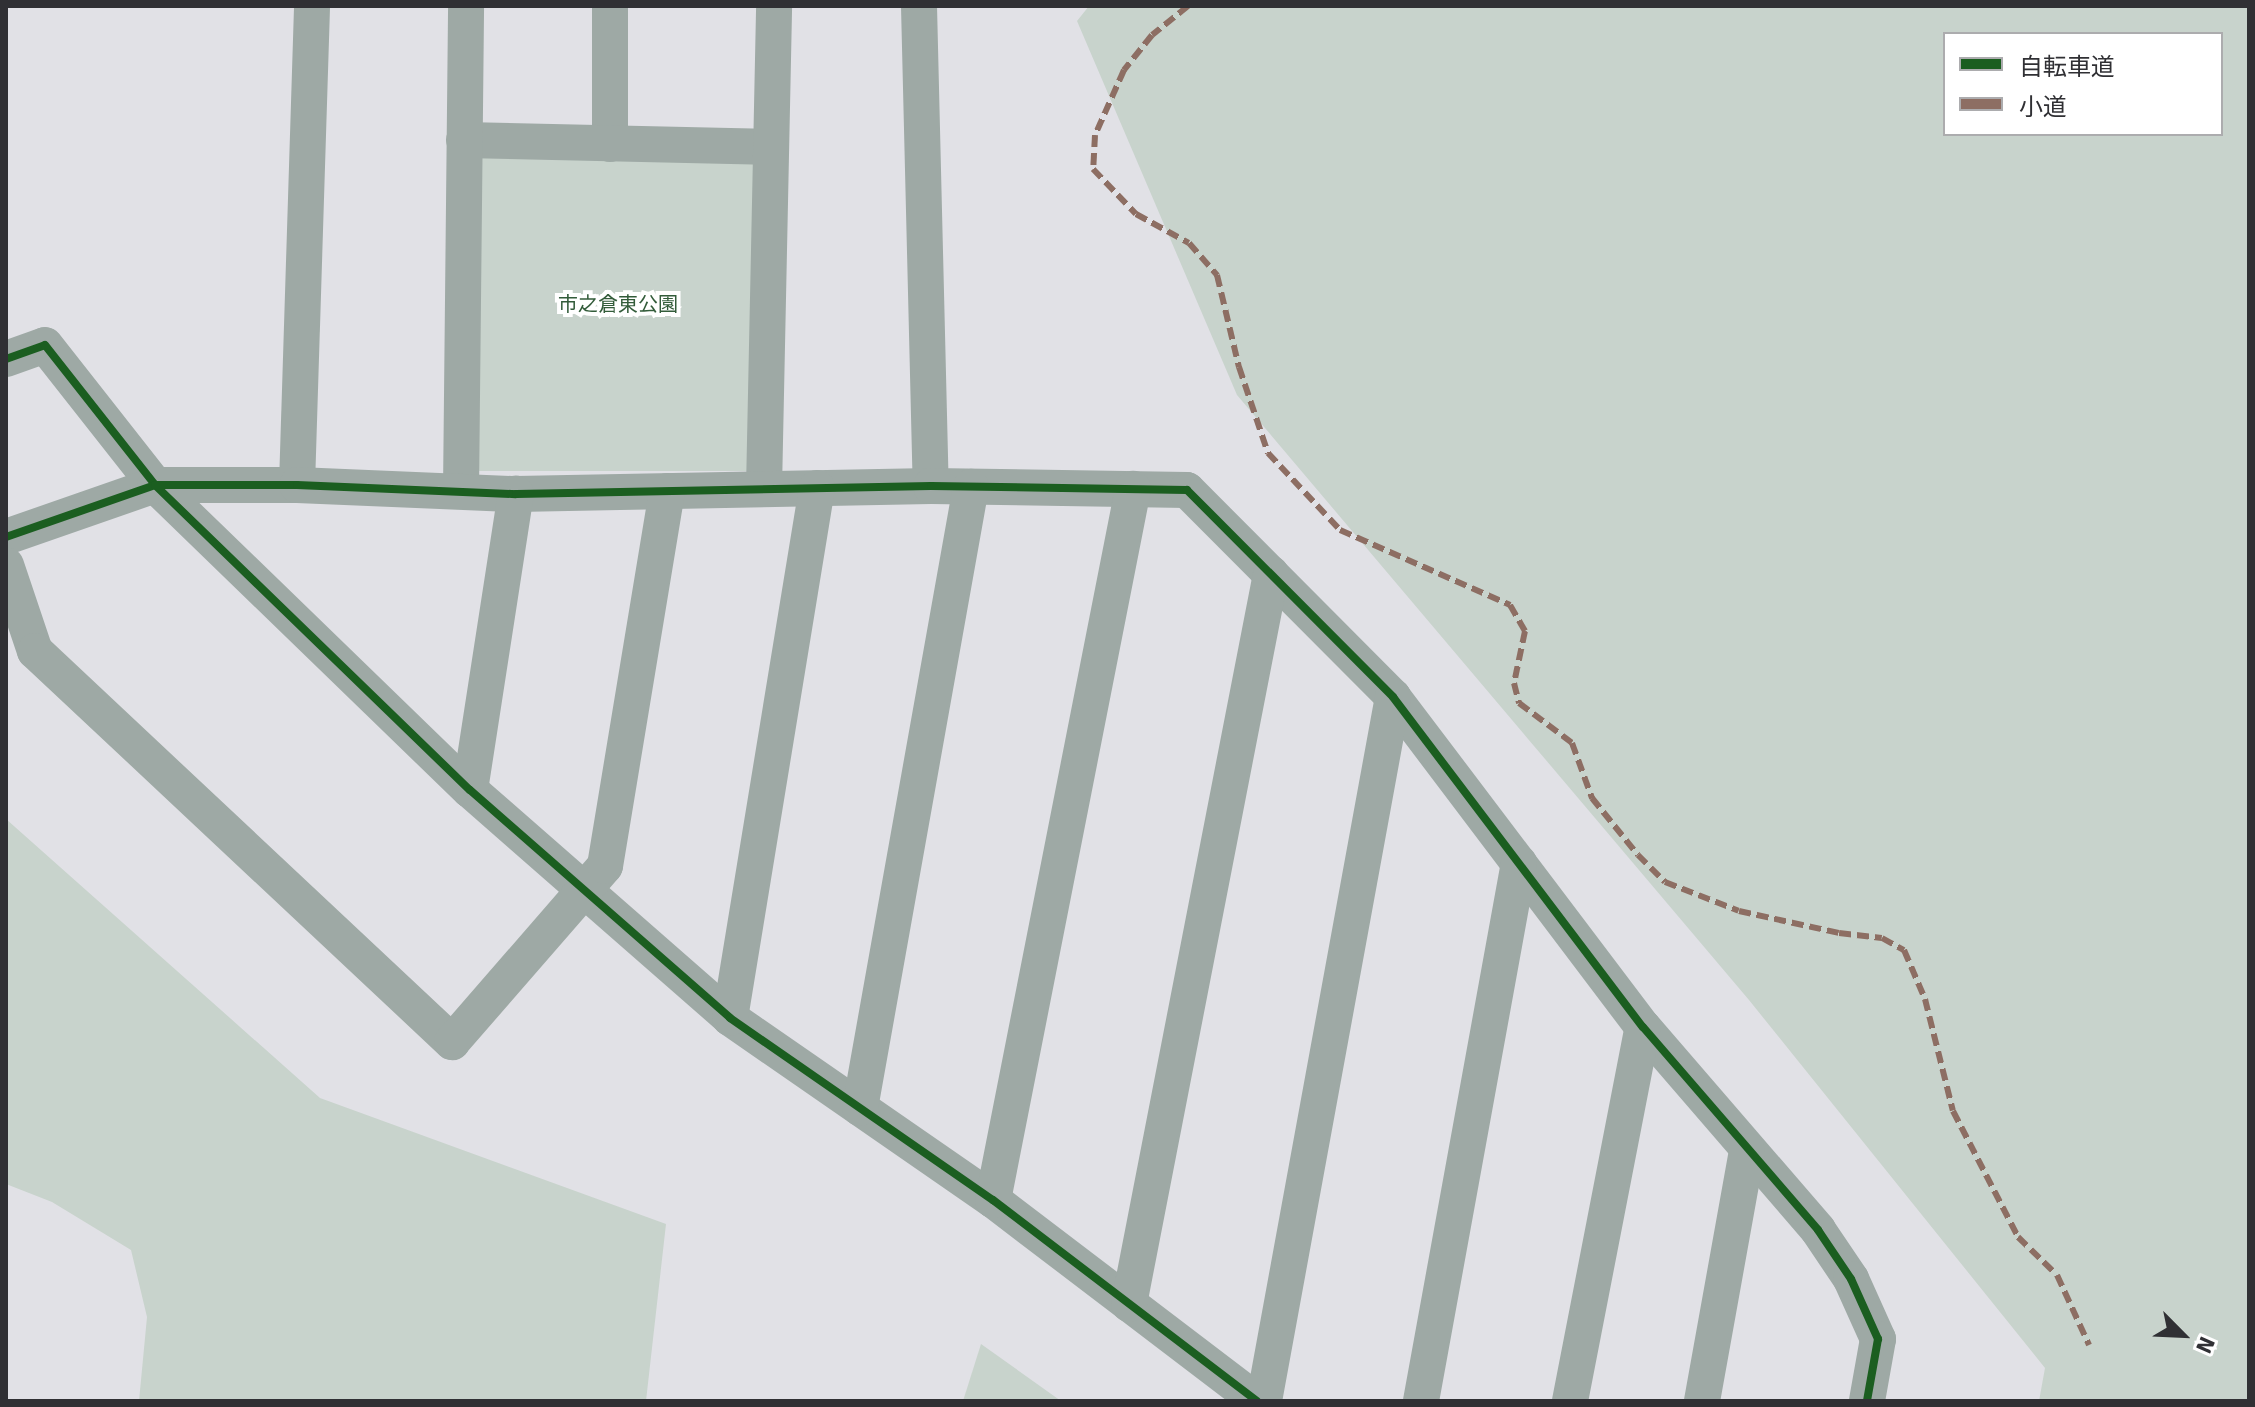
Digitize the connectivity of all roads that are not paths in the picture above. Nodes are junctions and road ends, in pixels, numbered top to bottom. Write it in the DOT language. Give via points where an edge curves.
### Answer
graph roads {
  1 [pos="312,6"];
  2 [pos="466,6"];
  3 [pos="610,6"];
  4 [pos="774,6"];
  5 [pos="919,6"];
  6 [pos="464,140"];
  7 [pos="610,144"];
  8 [pos="771,147"];
  9 [pos="6,359"];
  10 [pos="155,485"];
  11 [pos="297,485"];
  12 [pos="931,486"];
  13 [pos="971,487"];
  14 [pos="817,488"];
  15 [pos="764,489"];
  16 [pos="1133,489"];
  17 [pos="461,491"];
  18 [pos="667,491"];
  19 [pos="516,494"];
  20 [pos="6,537"];
  21 [pos="6,565"];
  22 [pos="1271,574"];
  23 [pos="1393,697"];
  24 [pos="470,790"];
  25 [pos="1519,863"];
  26 [pos="584,890"];
  27 [pos="730,1018"];
  28 [pos="1643,1027"];
  29 [pos="860,1108"];
  30 [pos="1747,1151"];
  31 [pos="993,1200"];
  32 [pos="1129,1304"];
  33 [pos="1257,1401"];
  34 [pos="1264,1401"];
  35 [pos="1421,1401"];
  36 [pos="1570,1401"];
  37 [pos="1702,1401"];
  38 [pos="1867,1401"];
  1 -- 11 [label="street"];
  2 -- 6 [label="street"];
  3 -- 7 [label="street"];
  4 -- 8 [label="street"];
  5 -- 12 [label="street"];
  6 -- 7 [label="street"];
  6 -- 17 [label="street"];
  7 -- 8 [label="street"];
  8 -- 15 [label="street"];
  9 -- 10 [label="street" via="45,345"];
  10 -- 11 [label="street"];
  10 -- 20 [label="street"];
  10 -- 24 [label="street"];
  11 -- 17 [label="street"];
  12 -- 13 [label="street"];
  12 -- 14 [label="street"];
  13 -- 16 [label="street"];
  13 -- 29 [label="street"];
  14 -- 15 [label="street"];
  14 -- 27 [label="street"];
  15 -- 18 [label="street"];
  16 -- 22 [label="street" via="1187,490"];
  16 -- 31 [label="street"];
  17 -- 19 [label="street"];
  18 -- 19 [label="street"];
  18 -- 26 [label="street" via="605,866"];
  19 -- 24 [label="street"];
  21 -- 26 [label="street" via="35,651 452,1042"];
  22 -- 23 [label="street"];
  22 -- 32 [label="street"];
  23 -- 25 [label="street"];
  23 -- 34 [label="street"];
  24 -- 26 [label="street"];
  25 -- 28 [label="street"];
  25 -- 35 [label="street"];
  26 -- 27 [label="street"];
  27 -- 29 [label="street"];
  28 -- 30 [label="street"];
  28 -- 36 [label="street"];
  29 -- 31 [label="street"];
  30 -- 37 [label="street"];
  30 -- 38 [label="street" via="1818,1230 1851,1279 1878,1339"];
  31 -- 32 [label="street"];
  32 -- 33 [label="street"];
}
